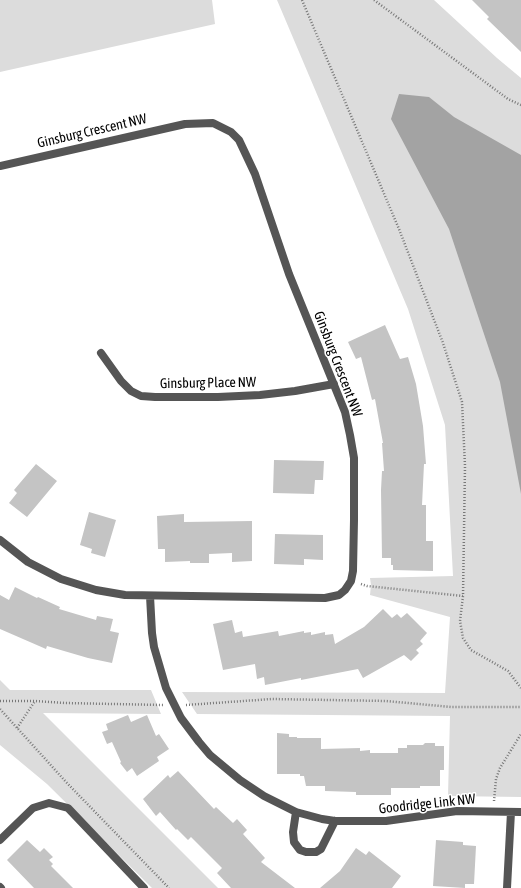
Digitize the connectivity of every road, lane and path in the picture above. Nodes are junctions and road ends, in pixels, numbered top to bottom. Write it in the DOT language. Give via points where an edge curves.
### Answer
graph roads {
  1 [pos="302,0"];
  2 [pos="374,0"];
  3 [pos="521,105"];
  4 [pos="0,166"];
  5 [pos="101,353"];
  6 [pos="334,384"];
  7 [pos="0,540"];
  8 [pos="351,581"];
  9 [pos="150,596"];
  10 [pos="464,596"];
  11 [pos="521,688"];
  12 [pos="0,701"];
  13 [pos="35,701"];
  14 [pos="174,705"];
  15 [pos="521,707"];
  16 [pos="0,710"];
  17 [pos="17,728"];
  18 [pos="521,734"];
  19 [pos="493,811"];
  20 [pos="296,812"];
  21 [pos="511,812"];
  22 [pos="521,812"];
  23 [pos="335,821"];
  24 [pos="0,840"];
  25 [pos="144,888"];
  26 [pos="169,888"];
  27 [pos="507,888"];
  1 -- 10 [label="path" via="399,229 443,342 462,402 465,466"];
  2 -- 3 [label="path" via="508,99"];
  4 -- 6 [label="street, Ginsburg Crescent NW" via="185,124 213,123 231,132 239,140 255,174 289,274"];
  5 -- 6 [label="street, Ginsburg Place NW" via="121,381 141,396 260,395 295,392"];
  6 -- 8 [label="street, Ginsburg Crescent NW" via="345,412 354,458"];
  7 -- 9 [label="street" via="28,562 73,583 111,594"];
  8 -- 9 [label="street" via="339,594 325,598"];
  8 -- 10 [label="path" via="367,586"];
  9 -- 14 [label="street, Goodridge Link NW" via="154,647"];
  10 -- 11 [label="path" via="460,622 463,638 471,650 508,671"];
  12 -- 13 [label="path"];
  13 -- 14 [label="path" via="65,704"];
  13 -- 17 [label="path"];
  14 -- 15 [label="path" via="272,699 386,701 451,708"];
  14 -- 20 [label="street, Goodridge Link NW" via="198,742 220,764 252,789"];
  16 -- 17 [label="path"];
  17 -- 26 [label="path"];
  18 -- 19 [label="path" via="496,779"];
  19 -- 21 [label="street, Goodridge Link NW"];
  19 -- 23 [label="street, Goodridge Link NW" via="448,812 380,822"];
  20 -- 23 [label="street, Goodridge Link NW"];
  20 -- 23 [label="street" via="294,842 300,850 306,852 321,849"];
  21 -- 22 [label="street, Goodridge Link NW"];
  21 -- 27 [label="street"];
  24 -- 25 [label="street" via="33,808 49,803 68,808"];
}
